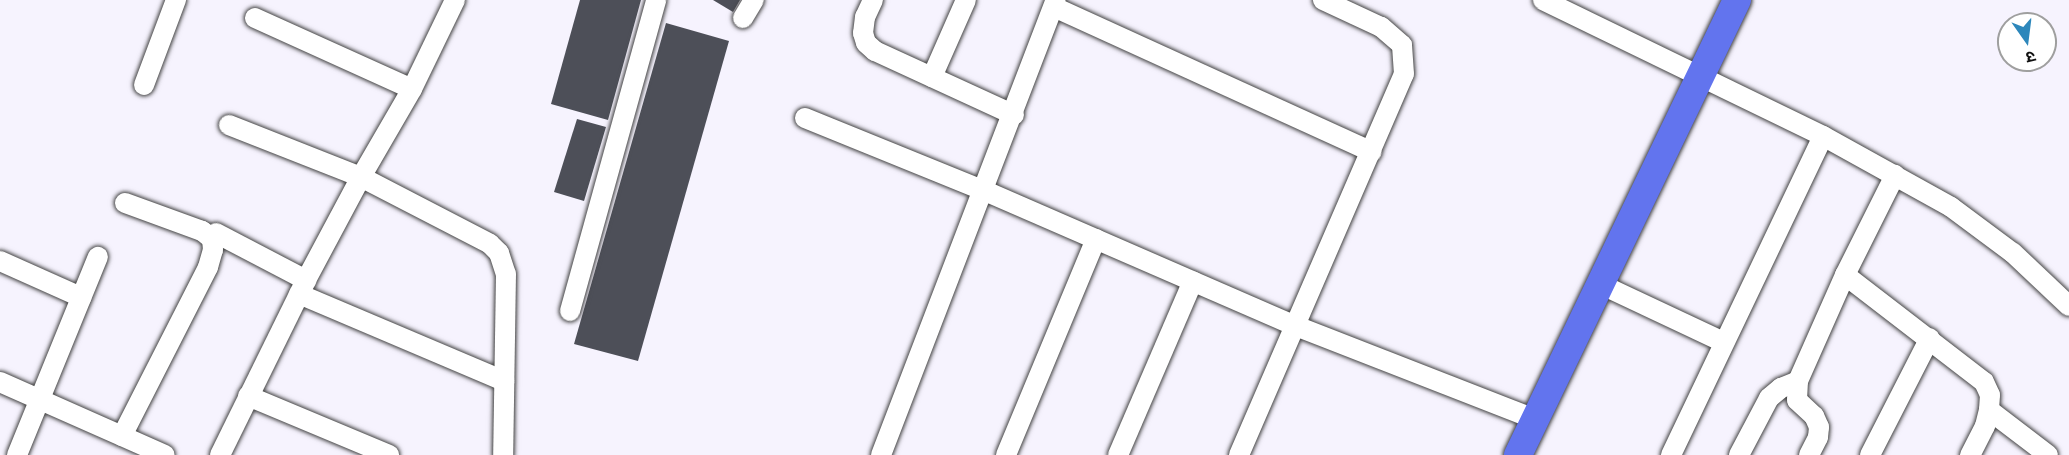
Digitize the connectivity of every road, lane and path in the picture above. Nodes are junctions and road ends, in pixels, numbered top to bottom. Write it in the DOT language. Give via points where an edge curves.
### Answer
graph roads {
  1 [pos="176,0"];
  2 [pos="455,0"];
  3 [pos="656,0"];
  4 [pos="754,0"];
  5 [pos="873,0"];
  6 [pos="966,0"];
  7 [pos="1323,0"];
  8 [pos="1543,0"];
  9 [pos="1737,0"];
  10 [pos="1055,4"];
  11 [pos="255,18"];
  12 [pos="744,18"];
  13 [pos="932,77"];
  14 [pos="1701,77"];
  15 [pos="144,85"];
  16 [pos="412,89"];
  17 [pos="1014,115"];
  18 [pos="805,118"];
  19 [pos="229,125"];
  20 [pos="1823,136"];
  21 [pos="1372,152"];
  22 [pos="1895,175"];
  23 [pos="361,177"];
  24 [pos="985,191"];
  25 [pos="125,203"];
  26 [pos="216,233"];
  27 [pos="1096,239"];
  28 [pos="98,257"];
  29 [pos="1,265"];
  30 [pos="1845,275"];
  31 [pos="1193,281"];
  32 [pos="1600,284"];
  33 [pos="303,287"];
  34 [pos="81,297"];
  35 [pos="2069,306"];
  36 [pos="570,311"];
  37 [pos="1296,326"];
  38 [pos="1930,338"];
  39 [pos="1723,342"];
  40 [pos="504,381"];
  41 [pos="1798,381"];
  42 [pos="0,382"];
  43 [pos="248,396"];
  44 [pos="37,400"];
  45 [pos="1989,410"];
  46 [pos="1535,419"];
  47 [pos="122,436"];
  48 [pos="16,455"];
  49 [pos="165,455"];
  50 [pos="220,455"];
  51 [pos="389,455"];
  52 [pos="504,455"];
  53 [pos="881,455"];
  54 [pos="1006,455"];
  55 [pos="1118,455"];
  56 [pos="1239,455"];
  57 [pos="1518,455"];
  58 [pos="1671,455"];
  59 [pos="1739,455"];
  60 [pos="1809,455"];
  61 [pos="1870,455"];
  62 [pos="1970,455"];
  63 [pos="2048,455"];
  1 -- 15 [label="street"];
  2 -- 16 [label="street"];
  3 -- 36 [label="street"];
  4 -- 12 [label="street"];
  5 -- 13 [label="street" via="865,17 866,43"];
  6 -- 13 [label="street"];
  7 -- 21 [label="street" via="1381,27 1402,45 1404,74"];
  8 -- 14 [label="street"];
  9 -- 14 [label="highway"];
  10 -- 17 [label="street"];
  10 -- 21 [label="street"];
  11 -- 16 [label="street"];
  13 -- 17 [label="street"];
  14 -- 20 [label="street"];
  14 -- 32 [label="highway"];
  16 -- 23 [label="street"];
  17 -- 24 [label="street"];
  18 -- 24 [label="street"];
  19 -- 23 [label="street"];
  20 -- 22 [label="street"];
  20 -- 39 [label="street"];
  21 -- 37 [label="street"];
  22 -- 30 [label="street"];
  22 -- 35 [label="street" via="1951,207 2013,253"];
  23 -- 33 [label="street"];
  23 -- 40 [label="street" via="490,244 499,253 506,274"];
  24 -- 27 [label="street"];
  24 -- 53 [label="street"];
  25 -- 47 [label="street" via="202,231 212,239 213,250"];
  26 -- 33 [label="street"];
  27 -- 31 [label="street"];
  27 -- 54 [label="street"];
  28 -- 34 [label="street"];
  29 -- 34 [label="street"];
  30 -- 38 [label="street"];
  30 -- 41 [label="street"];
  31 -- 37 [label="street"];
  31 -- 55 [label="street"];
  32 -- 39 [label="street"];
  32 -- 46 [label="highway"];
  33 -- 40 [label="street"];
  33 -- 43 [label="street"];
  34 -- 44 [label="street"];
  37 -- 46 [label="street"];
  37 -- 56 [label="street"];
  38 -- 45 [label="street" via="1984,382 1990,395"];
  38 -- 61 [label="street"];
  39 -- 58 [label="street"];
  40 -- 52 [label="street"];
  41 -- 59 [label="street" via="1769,398"];
  41 -- 60 [label="street" via="1797,400 1820,427"];
  42 -- 44 [label="street"];
  43 -- 50 [label="street"];
  43 -- 51 [label="street"];
  44 -- 47 [label="street"];
  44 -- 48 [label="street"];
  45 -- 62 [label="street"];
  45 -- 63 [label="street"];
  46 -- 57 [label="highway"];
  47 -- 49 [label="street"];
}
